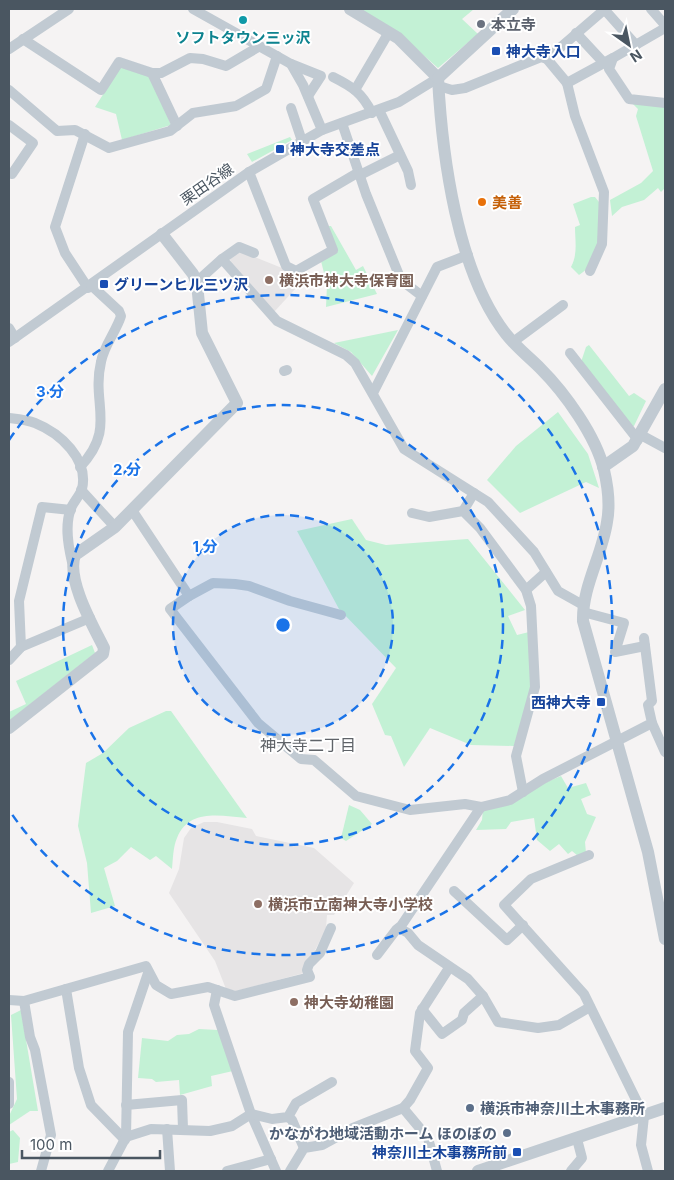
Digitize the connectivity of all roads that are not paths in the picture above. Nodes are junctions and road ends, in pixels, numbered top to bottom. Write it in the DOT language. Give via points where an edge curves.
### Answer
graph roads {
  1 [pos="69,9"];
  2 [pos="194,9"];
  3 [pos="350,9"];
  4 [pos="513,9"];
  5 [pos="604,9"];
  6 [pos="651,9"];
  7 [pos="665,27"];
  8 [pos="389,32"];
  9 [pos="576,33"];
  10 [pos="22,39"];
  11 [pos="636,45"];
  12 [pos="260,46"];
  13 [pos="9,49"];
  14 [pos="277,56"];
  15 [pos="547,58"];
  16 [pos="608,60"];
  17 [pos="291,64"];
  18 [pos="152,73"];
  19 [pos="333,77"];
  20 [pos="438,82"];
  21 [pos="567,83"];
  22 [pos="9,90"];
  23 [pos="355,90"];
  24 [pos="308,96"];
  25 [pos="665,103"];
  26 [pos="291,108"];
  27 [pos="375,112"];
  28 [pos="342,122"];
  29 [pos="9,126"];
  30 [pos="177,126"];
  31 [pos="322,130"];
  32 [pos="85,134"];
  33 [pos="302,141"];
  34 [pos="400,155"];
  35 [pos="249,172"];
  36 [pos="9,173"];
  37 [pos="359,173"];
  38 [pos="411,184"];
  39 [pos="162,234"];
  40 [pos="254,253"];
  41 [pos="468,255"];
  42 [pos="222,260"];
  43 [pos="590,271"];
  44 [pos="197,284"];
  45 [pos="89,286"];
  46 [pos="422,296"];
  47 [pos="563,305"];
  48 [pos="9,328"];
  49 [pos="12,340"];
  50 [pos="513,342"];
  51 [pos="570,353"];
  52 [pos="373,393"];
  53 [pos="664,394"];
  54 [pos="9,418"];
  55 [pos="639,437"];
  56 [pos="665,448"];
  57 [pos="80,467"];
  58 [pos="603,467"];
  59 [pos="82,490"];
  60 [pos="474,493"];
  61 [pos="71,510"];
  62 [pos="132,510"];
  63 [pos="463,511"];
  64 [pos="412,514"];
  65 [pos="115,527"];
  66 [pos="72,562"];
  67 [pos="546,572"];
  68 [pos="526,590"];
  69 [pos="189,596"];
  70 [pos="583,609"];
  71 [pos="341,616"];
  72 [pos="90,618"];
  73 [pos="21,647"];
  74 [pos="9,660"];
  75 [pos="652,723"];
  76 [pos="9,728"];
  77 [pos="616,740"];
  78 [pos="665,752"];
  79 [pos="523,792"];
  80 [pos="481,807"];
  81 [pos="589,855"];
  82 [pos="454,891"];
  83 [pos="522,925"];
  84 [pos="331,928"];
  85 [pos="399,928"];
  86 [pos="665,938"];
  87 [pos="377,955"];
  88 [pos="449,968"];
  89 [pos="148,974"];
  90 [pos="66,989"];
  91 [pos="217,990"];
  92 [pos="483,996"];
  93 [pos="9,1000"];
  94 [pos="24,1001"];
  95 [pos="590,1008"];
  96 [pos="422,1009"];
  97 [pos="9,1082"];
  98 [pos="332,1082"];
  99 [pos="9,1104"];
  100 [pos="126,1105"];
  101 [pos="403,1108"];
  102 [pos="665,1109"];
  103 [pos="252,1114"];
  104 [pos="644,1116"];
  105 [pos="288,1117"];
  106 [pos="167,1129"];
  107 [pos="184,1129"];
  108 [pos="126,1139"];
  109 [pos="577,1139"];
  110 [pos="304,1148"];
  111 [pos="271,1160"];
  112 [pos="41,1171"];
  113 [pos="108,1171"];
  114 [pos="170,1171"];
  115 [pos="227,1171"];
  116 [pos="276,1171"];
  117 [pos="290,1171"];
  118 [pos="438,1171"];
  119 [pos="478,1171"];
  120 [pos="571,1171"];
  121 [pos="648,1171"];
  1 -- 10 [label="street"];
  2 -- 12 [label="street"];
  3 -- 8 [label="street"];
  4 -- 20 [label="street"];
  5 -- 9 [label="street"];
  5 -- 11 [label="street"];
  6 -- 7 [label="street"];
  7 -- 11 [label="street"];
  8 -- 20 [label="street"];
  8 -- 23 [label="street"];
  9 -- 15 [label="street"];
  9 -- 16 [label="street"];
  10 -- 13 [label="street"];
  10 -- 18 [label="street" via="101,90 119,62"];
  11 -- 16 [label="street"];
  12 -- 14 [label="street"];
  12 -- 18 [label="street" via="226,66 190,58 161,73"];
  14 -- 17 [label="street"];
  14 -- 30 [label="street" via="266,89 236,106 193,113"];
  15 -- 20 [label="street" via="533,59 465,88 452,90"];
  15 -- 21 [label="street"];
  16 -- 21 [label="street"];
  16 -- 25 [label="street" via="610,69 629,99"];
  17 -- 24 [label="street"];
  17 -- 24 [label="street" via="322,76"];
  18 -- 30 [label="street"];
  19 -- 23 [label="street"];
  20 -- 27 [label="street, 栗田谷線"];
  20 -- 41 [label="street" via="448,175"];
  21 -- 43 [label="street" via="575,116 604,192 602,244"];
  22 -- 32 [label="street" via="56,131 75,130"];
  23 -- 27 [label="street"];
  24 -- 31 [label="street"];
  26 -- 33 [label="street"];
  27 -- 28 [label="street, 栗田谷線"];
  27 -- 34 [label="street"];
  28 -- 31 [label="street, 栗田谷線"];
  28 -- 37 [label="street"];
  29 -- 36 [label="street" via="33,143 12,174"];
  30 -- 32 [label="street" via="170,131 109,148"];
  31 -- 33 [label="street, 栗田谷線"];
  32 -- 45 [label="street" via="55,227 65,253"];
  33 -- 35 [label="street, 栗田谷線"];
  34 -- 37 [label="street"];
  34 -- 38 [label="street"];
  35 -- 37 [label="street" via="286,266 296,272 333,250 313,199"];
  35 -- 39 [label="street, 栗田谷線"];
  37 -- 46 [label="street" via="401,280"];
  39 -- 44 [label="street"];
  39 -- 45 [label="street, 栗田谷線"];
  40 -- 42 [label="street" via="238,247"];
  41 -- 46 [label="street" via="437,267"];
  41 -- 50 [label="street" via="481,295"];
  42 -- 44 [label="street"];
  42 -- 52 [label="street" via="278,321 346,355 355,363"];
  44 -- 62 [label="street" via="202,333 237,403"];
  45 -- 49 [label="street, 栗田谷線"];
  45 -- 57 [label="street" via="121,316 100,363 100,438"];
  46 -- 52 [label="street"];
  47 -- 50 [label="street"];
  48 -- 49 [label="street"];
  50 -- 58 [label="street" via="563,394 582,421"];
  51 -- 55 [label="street"];
  52 -- 60 [label="street" via="404,449"];
  53 -- 55 [label="street"];
  54 -- 57 [label="street" via="33,422 48,429 78,458"];
  55 -- 56 [label="street"];
  55 -- 58 [label="street" via="633,446"];
  57 -- 59 [label="street"];
  58 -- 70 [label="street" via="607,486 607,523"];
  59 -- 61 [label="street"];
  59 -- 65 [label="street"];
  60 -- 63 [label="street"];
  60 -- 67 [label="street" via="488,502 534,552"];
  61 -- 66 [label="street" via="67,533"];
  61 -- 73 [label="street" via="42,508 19,601"];
  62 -- 65 [label="street"];
  62 -- 69 [label="street"];
  63 -- 64 [label="street" via="429,517"];
  63 -- 68 [label="street" via="480,528"];
  65 -- 66 [label="street" via="81,550"];
  66 -- 72 [label="street" via="75,582"];
  67 -- 68 [label="street"];
  67 -- 70 [label="street" via="558,591"];
  68 -- 79 [label="street" via="532,606 535,687 516,756"];
  69 -- 71 [label="street" via="213,584 235,584"];
  69 -- 80 [label="street" via="170,610 258,723 301,759 314,760 356,796 396,808 410,810 465,804"];
  70 -- 75 [label="street" via="624,623 615,652 645,642"];
  70 -- 77 [label="street" via="587,636"];
  72 -- 73 [label="street"];
  72 -- 76 [label="street" via="104,648 103,654"];
  73 -- 74 [label="street"];
  75 -- 77 [label="street"];
  75 -- 78 [label="street"];
  77 -- 79 [label="street"];
  77 -- 86 [label="street" via="648,852"];
  79 -- 80 [label="street" via="510,800"];
  80 -- 85 [label="street" via="437,877"];
  81 -- 83 [label="street" via="531,880 504,905"];
  82 -- 83 [label="street" via="507,940"];
  83 -- 95 [label="street" via="584,994"];
  84 -- 91 [label="street" via="320,953 309,964 310,977 235,996"];
  85 -- 87 [label="street"];
  85 -- 88 [label="street"];
  88 -- 92 [label="street" via="468,979"];
  88 -- 96 [label="street"];
  89 -- 90 [label="street" via="146,966"];
  89 -- 91 [label="street" via="156,985 171,994 208,987"];
  89 -- 100 [label="street" via="128,1032"];
  90 -- 94 [label="street"];
  90 -- 108 [label="street" via="79,1068 90,1105"];
  91 -- 103 [label="street" via="214,1005"];
  92 -- 95 [label="street" via="498,1022 538,1028 560,1025"];
  92 -- 96 [label="street" via="464,1013 462,1020 442,1034"];
  93 -- 94 [label="street"];
  94 -- 112 [label="street" via="51,1136"];
  95 -- 104 [label="street"];
  96 -- 101 [label="street" via="415,1051 428,1068"];
  97 -- 99 [label="street"];
  98 -- 105 [label="street" via="296,1103"];
  100 -- 107 [label="street" via="182,1100"];
  100 -- 108 [label="street"];
  101 -- 110 [label="street" via="353,1128 322,1145"];
  101 -- 118 [label="street" via="428,1138"];
  102 -- 104 [label="street"];
  103 -- 105 [label="street" via="272,1119"];
  103 -- 107 [label="street" via="222,1129 198,1132"];
  103 -- 111 [label="street"];
  104 -- 109 [label="street"];
  104 -- 121 [label="street" via="641,1145"];
  105 -- 110 [label="street"];
  106 -- 107 [label="street"];
  106 -- 108 [label="street" via="151,1129"];
  106 -- 114 [label="street"];
  108 -- 113 [label="street"];
  109 -- 119 [label="street"];
  109 -- 120 [label="street" via="582,1158"];
  110 -- 117 [label="street"];
  111 -- 115 [label="street"];
  111 -- 116 [label="street"];
}
